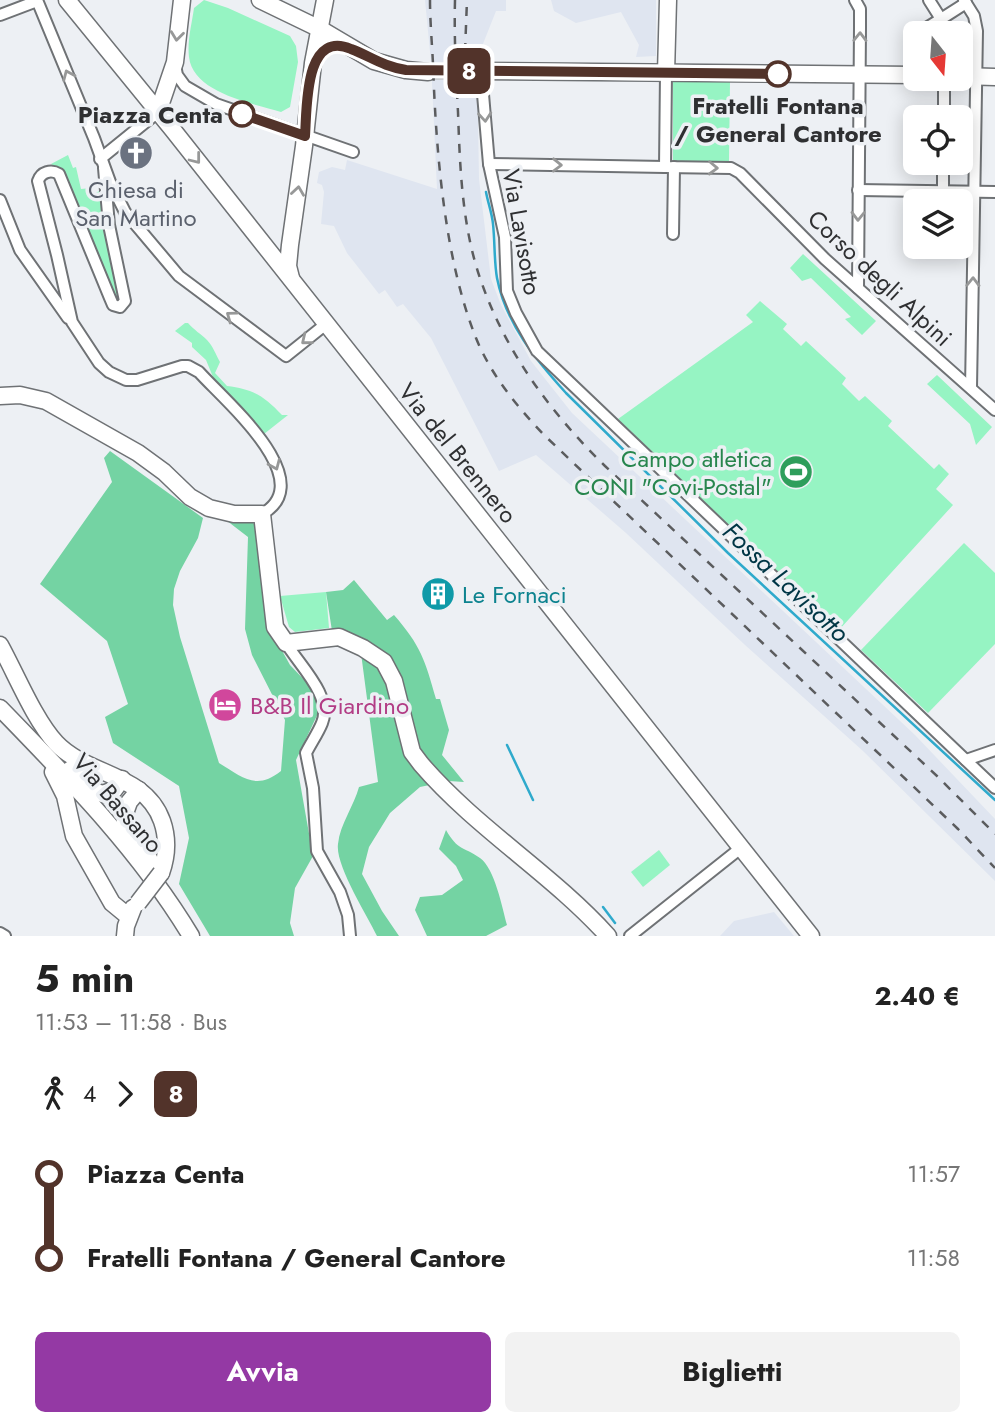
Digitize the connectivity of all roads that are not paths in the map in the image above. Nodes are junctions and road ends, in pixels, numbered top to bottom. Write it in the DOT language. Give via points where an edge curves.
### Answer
graph roads {
  1 [pos="37,0"];
  2 [pos="67,0"];
  3 [pos="260,0"];
  4 [pos="324,0"];
  5 [pos="668,0"];
  6 [pos="855,0"];
  7 [pos="929,0"];
  8 [pos="965,2"];
  9 [pos="182,3"];
  10 [pos="0,15"];
  11 [pos="292,16"];
  12 [pos="941,19"];
  13 [pos="938,21"];
  14 [pos="320,29"];
  15 [pos="973,45"];
  16 [pos="349,48"];
  17 [pos="174,62"];
  18 [pos="313,63"];
  19 [pos="478,71"];
  20 [pos="428,72"];
  21 [pos="666,73"];
  22 [pos="859,75"];
  23 [pos="903,75"];
  24 [pos="973,76"];
  25 [pos="995,77"];
  26 [pos="970,91"];
  27 [pos="158,112"];
  28 [pos="305,136"];
  29 [pos="353,152"];
  30 [pos="102,163"];
  31 [pos="489,164"];
  32 [pos="669,167"];
  33 [pos="858,190"];
  34 [pos="903,191"];
  35 [pos="974,192"];
  36 [pos="995,192"];
  37 [pos="0,200"];
  38 [pos="673,234"];
  39 [pos="290,245"];
  40 [pos="265,247"];
  41 [pos="292,281"];
  42 [pos="858,288"];
  43 [pos="72,323"];
  44 [pos="326,324"];
  45 [pos="971,388"];
  46 [pos="0,396"];
  47 [pos="995,410"];
  48 [pos="262,514"];
  49 [pos="286,643"];
  50 [pos="0,645"];
  51 [pos="0,708"];
  52 [pos="32,741"];
  53 [pos="995,750"];
  54 [pos="966,760"];
  55 [pos="122,779"];
  56 [pos="995,788"];
  57 [pos="139,790"];
  58 [pos="77,841"];
  59 [pos="741,847"];
  60 [pos="166,894"];
  61 [pos="133,910"];
  62 [pos="0,933"];
  63 [pos="5,936"];
  64 [pos="125,936"];
  65 [pos="191,936"];
  66 [pos="350,936"];
  67 [pos="608,936"];
  68 [pos="630,936"];
  69 [pos="811,936"];
  1 -- 10 [label="street"];
  30 -- 1 [label="street, one-way"];
  2 -- 27 [label="main road, Via del Brennero"];
  3 -- 11 [label="main road"];
  4 -- 14 [label="main road"];
  5 -- 21 [label="main road"];
  22 -- 6 [label="street, one-way" via="860,9"];
  7 -- 12 [label="street"];
  8 -- 12 [label="street"];
  8 -- 15 [label="street" via="976,22"];
  9 -- 17 [label="main road, one-way"];
  11 -- 14 [label="main road"];
  11 -- 18 [label="main road" via="308,41"];
  12 -- 13 [label="street"];
  14 -- 16 [label="main road"];
  14 -- 18 [label="main road"];
  16 -- 18 [label="main road" via="327,48"];
  16 -- 20 [label="main road" via="388,67"];
  17 -- 27 [label="main road"];
  17 -- 28 [label="street" via="181,81 202,98"];
  18 -- 28 [label="main road"];
  19 -- 21 [label="main road"];
  19 -- 31 [label="street, Via Lavisotto, one-way"];
  21 -- 22 [label="main road"];
  21 -- 32 [label="street"];
  22 -- 23 [label="main road"];
  22 -- 33 [label="street"];
  24 -- 25 [label="main road"];
  26 -- 35 [label="street"];
  27 -- 30 [label="street"];
  27 -- 40 [label="main road, Via del Brennero, one-way"];
  28 -- 29 [label="street"];
  39 -- 28 [label="main road, one-way"];
  30 -- 43 [label="street" via="125,301 120,307 113,305 59,174 47,172 38,181"];
  44 -- 30 [label="street, one-way" via="286,356 269,344 179,276 125,212"];
  31 -- 32 [label="street, one-way"];
  31 -- 54 [label="street, Via Lavisotto" via="505,237 507,291 537,351"];
  32 -- 38 [label="street"];
  32 -- 42 [label="street, Corso degli Alpini, one-way" via="731,168 740,173"];
  33 -- 34 [label="street"];
  33 -- 42 [label="street, one-way"];
  35 -- 36 [label="street"];
  45 -- 35 [label="street, one-way"];
  37 -- 43 [label="street" via="20,250"];
  39 -- 40 [label="main road" via="280,251"];
  39 -- 41 [label="main road"];
  40 -- 41 [label="main road, Via del Brennero"];
  41 -- 44 [label="main road, Via del Brennero"];
  42 -- 45 [label="street, Corso degli Alpini"];
  43 -- 48 [label="street, one-way" via="99,363 126,380 188,366 199,372 268,450 280,477 277,503"];
  44 -- 59 [label="main road, Via del Brennero"];
  45 -- 47 [label="street, Corso degli Alpini"];
  46 -- 48 [label="main road" via="46,401 138,453 209,508"];
  48 -- 49 [label="main road" via="275,627"];
  49 -- 66 [label="street" via="310,675 325,710 306,752 317,851 340,892"];
  49 -- 67 [label="main road" via="339,637 384,662 394,681 412,752 421,764"];
  50 -- 55 [label="main road" via="56,743 76,758"];
  51 -- 52 [label="main road, Via Bassano"];
  52 -- 55 [label="main road" via="48,749 98,793 110,793"];
  52 -- 58 [label="main road" via="65,796"];
  52 -- 60 [label="main road, Via Bassano"];
  53 -- 54 [label="street"];
  54 -- 56 [label="street, Via Lavisotto"];
  55 -- 57 [label="main road"];
  57 -- 60 [label="main road" via="128,802 124,816"];
  57 -- 61 [label="main road, bridge" via="164,826 166,854 161,873"];
  58 -- 60 [label="main road" via="78,821 97,820"];
  58 -- 61 [label="main road" via="112,903"];
  59 -- 68 [label="street"];
  59 -- 69 [label="main road, Via del Brennero"];
  60 -- 65 [label="main road, Via Bassano"];
  61 -- 64 [label="main road"];
  62 -- 63 [label="street"];
}
